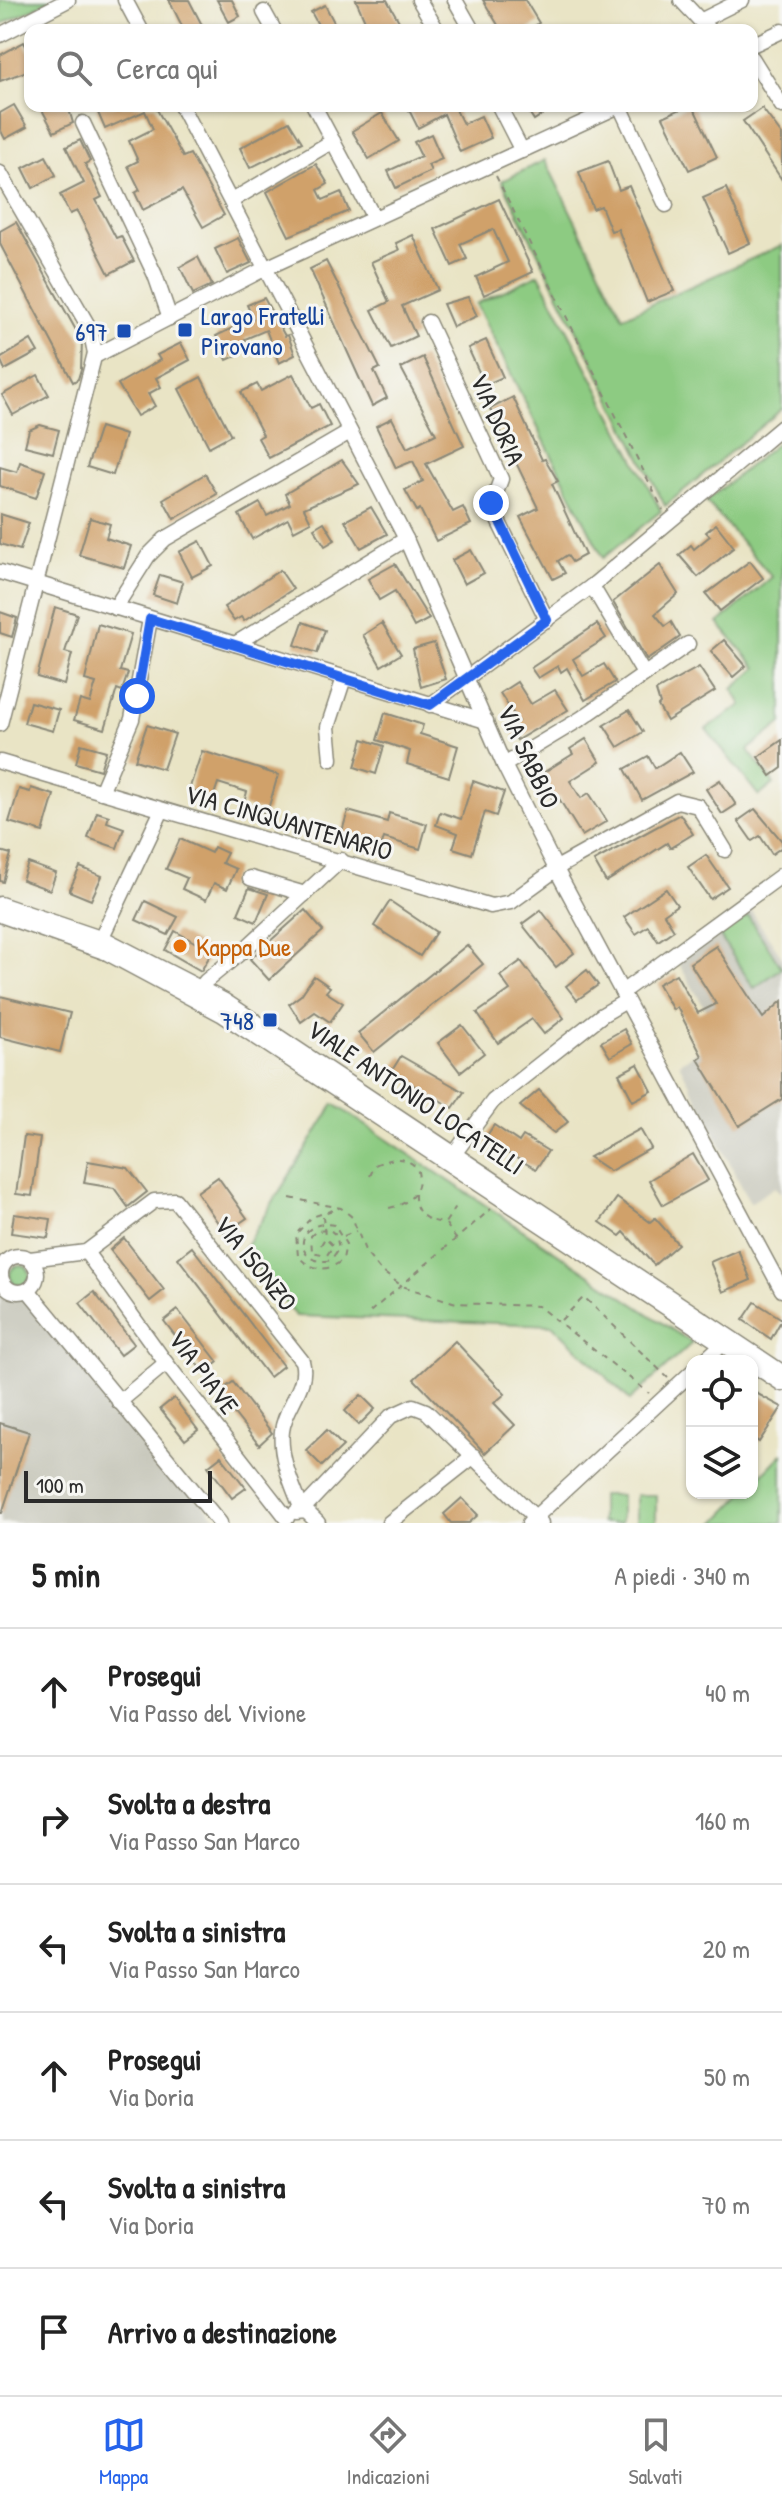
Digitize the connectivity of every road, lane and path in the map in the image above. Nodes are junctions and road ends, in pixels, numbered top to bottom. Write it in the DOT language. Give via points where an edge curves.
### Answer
graph roads {
  1 [pos="68,0"];
  2 [pos="125,0"];
  3 [pos="419,0"];
  4 [pos="455,0"];
  5 [pos="681,0"];
  6 [pos="742,0"];
  7 [pos="264,12"];
  8 [pos="138,24"];
  9 [pos="271,24"];
  10 [pos="433,24"];
  11 [pos="469,24"];
  12 [pos="705,24"];
  13 [pos="707,24"];
  14 [pos="782,31"];
  15 [pos="0,35"];
  16 [pos="758,42"];
  17 [pos="758,68"];
  18 [pos="782,106"];
  19 [pos="184,112"];
  20 [pos="317,112"];
  21 [pos="502,112"];
  22 [pos="606,112"];
  23 [pos="622,112"];
  24 [pos="83,123"];
  25 [pos="333,141"];
  26 [pos="522,151"];
  27 [pos="490,165"];
  28 [pos="0,173"];
  29 [pos="231,201"];
  30 [pos="666,205"];
  31 [pos="374,218"];
  32 [pos="266,268"];
  33 [pos="170,318"];
  34 [pos="428,322"];
  35 [pos="95,356"];
  36 [pos="782,427"];
  37 [pos="350,432"];
  38 [pos="669,522"];
  39 [pos="406,539"];
  40 [pos="0,572"];
  41 [pos="37,582"];
  42 [pos="592,586"];
  43 [pos="115,608"];
  44 [pos="150,619"];
  45 [pos="547,620"];
  46 [pos="235,644"];
  47 [pos="688,644"];
  48 [pos="644,674"];
  49 [pos="344,678"];
  50 [pos="468,678"];
  51 [pos="430,705"];
  52 [pos="486,721"];
  53 [pos="0,724"];
  54 [pos="331,759"];
  55 [pos="0,762"];
  56 [pos="504,765"];
  57 [pos="101,792"];
  58 [pos="162,810"];
  59 [pos="725,850"];
  60 [pos="341,860"];
  61 [pos="556,869"];
  62 [pos="782,875"];
  63 [pos="250,878"];
  64 [pos="305,894"];
  65 [pos="0,904"];
  66 [pos="0,915"];
  67 [pos="99,943"];
  68 [pos="197,993"];
  69 [pos="624,996"];
  70 [pos="451,1157"];
  71 [pos="370,1176"];
  72 [pos="415,1194"];
  73 [pos="290,1198"];
  74 [pos="496,1201"];
  75 [pos="457,1205"];
  76 [pos="341,1208"];
  77 [pos="389,1208"];
  78 [pos="323,1213"];
  79 [pos="324,1223"];
  80 [pos="445,1223"];
  81 [pos="324,1229"];
  82 [pos="357,1230"];
  83 [pos="344,1236"];
  84 [pos="325,1238"];
  85 [pos="338,1239"];
  86 [pos="457,1240"];
  87 [pos="332,1242"];
  88 [pos="321,1245"];
  89 [pos="86,1252"];
  90 [pos="30,1259"];
  91 [pos="3,1260"];
  92 [pos="402,1286"];
  93 [pos="28,1290"];
  94 [pos="782,1290"];
  95 [pos="370,1312"];
  96 [pos="560,1321"];
  97 [pos="726,1341"];
  98 [pos="711,1355"];
  99 [pos="741,1355"];
  100 [pos="166,1363"];
  101 [pos="758,1368"];
  102 [pos="782,1372"];
  103 [pos="686,1377"];
  104 [pos="782,1384"];
  105 [pos="676,1386"];
  106 [pos="119,1402"];
  107 [pos="659,1402"];
  108 [pos="474,1456"];
  109 [pos="302,1510"];
  110 [pos="286,1521"];
  111 [pos="534,1521"];
  112 [pos="220,1523"];
  113 [pos="318,1523"];
  114 [pos="389,1523"];
  1 -- 15 [label="street"];
  2 -- 8 [label="street"];
  3 -- 10 [label="street"];
  4 -- 11 [label="street"];
  5 -- 12 [label="street"];
  6 -- 13 [label="street"];
  7 -- 9 [label="street"];
  14 -- 16 [label="street"];
  17 -- 18 [label="street"];
  19 -- 29 [label="street, VIA SABBIO"];
  20 -- 25 [label="street"];
  21 -- 26 [label="street"];
  22 -- 26 [label="street"];
  23 -- 30 [label="street"];
  24 -- 33 [label="street"];
  25 -- 29 [label="street"];
  25 -- 31 [label="street"];
  26 -- 27 [label="street"];
  27 -- 31 [label="street"];
  27 -- 38 [label="path"];
  28 -- 35 [label="street" via="90,329"];
  29 -- 32 [label="street, VIA SABBIO"];
  31 -- 32 [label="street"];
  32 -- 33 [label="street"];
  32 -- 37 [label="street, VIA SABBIO"];
  33 -- 35 [label="street"];
  34 -- 45 [label="street, VIA DORIA" via="501,479 491,506"];
  35 -- 41 [label="street"];
  36 -- 38 [label="street"];
  37 -- 39 [label="street, VIA SABBIO"];
  37 -- 43 [label="street" via="168,536 148,556"];
  38 -- 42 [label="street"];
  39 -- 46 [label="street"];
  39 -- 50 [label="street, VIA SABBIO"];
  40 -- 41 [label="street"];
  41 -- 43 [label="street"];
  41 -- 53 [label="street"];
  42 -- 45 [label="street"];
  42 -- 48 [label="street"];
  43 -- 44 [label="street"];
  44 -- 46 [label="street"];
  44 -- 57 [label="street" via="132,719"];
  45 -- 50 [label="street"];
  46 -- 49 [label="street"];
  47 -- 48 [label="street"];
  48 -- 56 [label="street"];
  49 -- 51 [label="street"];
  49 -- 54 [label="street" via="328,727"];
  50 -- 51 [label="street"];
  50 -- 52 [label="street, VIA SABBIO"];
  51 -- 52 [label="street"];
  52 -- 56 [label="street, VIA SABBIO"];
  55 -- 57 [label="street, VIA CINQUANTENARIO"];
  56 -- 61 [label="street, VIA SABBIO"];
  57 -- 58 [label="street, VIA CINQUANTENARIO"];
  58 -- 60 [label="street, VIA CINQUANTENARIO"];
  58 -- 67 [label="street"];
  59 -- 61 [label="street, VIA CINQUANTENARIO" via="698,806 681,801"];
  60 -- 61 [label="street, VIA CINQUANTENARIO" via="496,907"];
  60 -- 64 [label="street"];
  61 -- 69 [label="street, VIA SABBIO"];
  62 -- 69 [label="street"];
  63 -- 64 [label="street"];
  64 -- 68 [label="street"];
  65 -- 67 [label="street, VIALE ANTONIO LOCATELLI"];
  66 -- 67 [label="street, VIALE ANTONIO LOCATELLI"];
  67 -- 68 [label="street, VIALE ANTONIO LOCATELLI"];
  68 -- 70 [label="street, VIALE ANTONIO LOCATELLI"];
  69 -- 70 [label="street" via="493,1101"];
  69 -- 94 [label="street, VIA SABBIO"];
  70 -- 97 [label="street, VIALE ANTONIO LOCATELLI"];
  71 -- 72 [label="path" via="375,1165 406,1159 419,1175"];
  72 -- 77 [label="path"];
  72 -- 80 [label="path" via="424,1218"];
  73 -- 76 [label="path"];
  74 -- 86 [label="path"];
  75 -- 80 [label="path"];
  76 -- 78 [label="path"];
  76 -- 82 [label="path"];
  78 -- 79 [label="path"];
  78 -- 83 [label="path" via="302,1224 296,1234 304,1263 326,1269 336,1265 346,1251"];
  79 -- 81 [label="path"];
  79 -- 83 [label="path"];
  79 -- 85 [label="path" via="306,1232 305,1252 321,1263 331,1260"];
  80 -- 86 [label="path"];
  81 -- 84 [label="path"];
  81 -- 85 [label="path"];
  81 -- 87 [label="path" via="311,1236 312,1252 327,1255"];
  82 -- 83 [label="path"];
  82 -- 92 [label="path" via="366,1253"];
  83 -- 85 [label="path"];
  84 -- 87 [label="path"];
  84 -- 88 [label="path"];
  85 -- 87 [label="path"];
  86 -- 92 [label="path"];
  89 -- 90 [label="street, VIA ISONZO"];
  89 -- 100 [label="street, VIA PIAVE"];
  89 -- 109 [label="street, VIA ISONZO" via="154,1201 177,1202 302,1361 304,1379 285,1417 281,1440"];
  90 -- 91 [label="street"];
  90 -- 93 [label="street" via="37,1275"];
  91 -- 93 [label="street" via="6,1287"];
  92 -- 95 [label="path"];
  92 -- 96 [label="path" via="456,1303 530,1304"];
  93 -- 106 [label="street"];
  96 -- 105 [label="path" via="584,1297"];
  96 -- 107 [label="path" via="594,1354 622,1369"];
  97 -- 98 [label="street"];
  97 -- 99 [label="street, VIALE ANTONIO LOCATELLI"];
  97 -- 102 [label="street, VIALE ANTONIO LOCATELLI"];
  100 -- 106 [label="street"];
  100 -- 110 [label="street, VIA PIAVE"];
  101 -- 104 [label="street"];
  103 -- 105 [label="street"];
  105 -- 107 [label="street"];
  106 -- 112 [label="street"];
  107 -- 111 [label="street"];
  108 -- 109 [label="street" via="426,1411 404,1408"];
  108 -- 111 [label="street"];
  108 -- 114 [label="street"];
  109 -- 110 [label="street"];
  109 -- 113 [label="street"];
}
